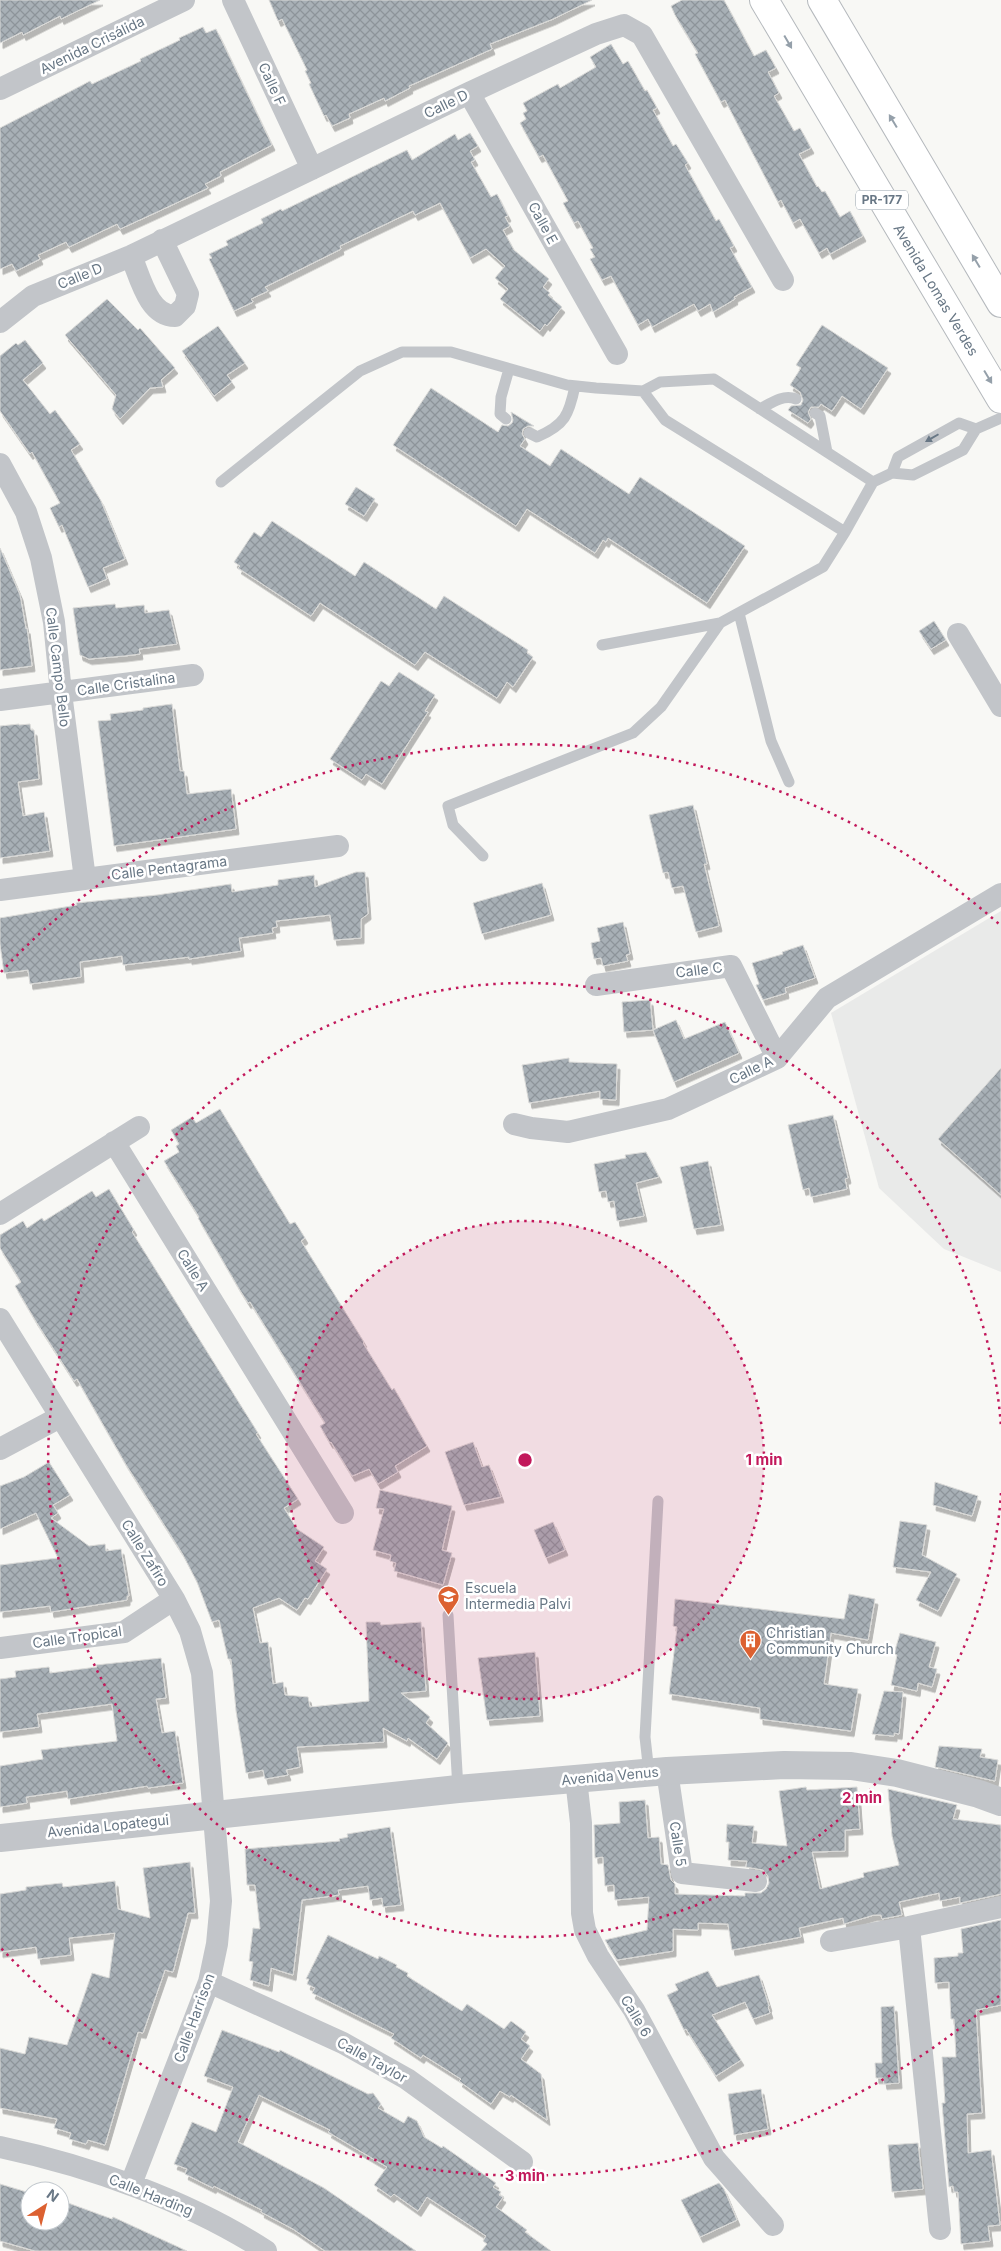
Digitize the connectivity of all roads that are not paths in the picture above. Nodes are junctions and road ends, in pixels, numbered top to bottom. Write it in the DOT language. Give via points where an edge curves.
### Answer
graph roads {
  1 [pos="184,0"];
  2 [pos="233,0"];
  3 [pos="764,0"];
  4 [pos="822,0"];
  5 [pos="0,89"];
  6 [pos="469,93"];
  7 [pos="312,169"];
  8 [pos="162,240"];
  9 [pos="131,256"];
  10 [pos="783,280"];
  11 [pos="1001,303"];
  12 [pos="0,322"];
  13 [pos="617,354"];
  14 [pos="509,369"];
  15 [pos="575,386"];
  16 [pos="643,390"];
  17 [pos="796,399"];
  18 [pos="1001,399"];
  19 [pos="760,409"];
  20 [pos="815,412"];
  21 [pos="1001,418"];
  22 [pos="506,419"];
  23 [pos="976,429"];
  24 [pos="529,433"];
  25 [pos="827,452"];
  26 [pos="0,464"];
  27 [pos="892,473"];
  28 [pos="221,482"];
  29 [pos="872,482"];
  30 [pos="845,532"];
  31 [pos="739,613"];
  32 [pos="720,623"];
  33 [pos="958,634"];
  34 [pos="602,645"];
  35 [pos="193,675"];
  36 [pos="61,693"];
  37 [pos="0,700"];
  38 [pos="1001,706"];
  39 [pos="789,782"];
  40 [pos="338,846"];
  41 [pos="483,856"];
  42 [pos="86,879"];
  43 [pos="0,890"];
  44 [pos="1001,894"];
  45 [pos="596,985"];
  46 [pos="777,1058"];
  47 [pos="514,1124"];
  48 [pos="139,1127"];
  49 [pos="114,1142"];
  50 [pos="0,1214"];
  51 [pos="0,1319"];
  52 [pos="60,1417"];
  53 [pos="0,1449"];
  54 [pos="658,1501"];
  55 [pos="343,1513"];
  56 [pos="174,1598"];
  57 [pos="448,1615"];
  58 [pos="0,1648"];
  59 [pos="658,1772"];
  60 [pos="576,1779"];
  61 [pos="458,1789"];
  62 [pos="1001,1802"];
  63 [pos="215,1814"];
  64 [pos="0,1838"];
  65 [pos="756,1881"];
  66 [pos="1001,1907"];
  67 [pos="909,1927"];
  68 [pos="831,1941"];
  69 [pos="209,1982"];
  70 [pos="0,2147"];
  71 [pos="522,2162"];
  72 [pos="131,2184"];
  73 [pos="772,2225"];
  74 [pos="940,2229"];
  75 [pos="266,2251"];
  1 -- 5 [label="street, Avenida Crisálida"];
  2 -- 7 [label="street, Calle F"];
  3 -- 18 [label="main road, Avenida Lomas Verdes / PR-177, one-way"];
  11 -- 4 [label="main road, one-way"];
  6 -- 7 [label="street, Calle D"];
  6 -- 10 [label="street, Calle D" via="596,34 624,25 642,35"];
  6 -- 13 [label="street, Calle E"];
  7 -- 8 [label="street, Calle D"];
  8 -- 9 [label="street, Calle D"];
  8 -- 9 [label="street" via="188,294 185,306 175,316 153,306"];
  9 -- 12 [label="street, Calle D" via="33,296"];
  14 -- 15 [label="lane"];
  14 -- 22 [label="lane" via="501,396 500,414"];
  14 -- 28 [label="lane" via="451,352 402,352 360,371"];
  15 -- 16 [label="lane"];
  15 -- 24 [label="lane" via="567,415 555,430 537,437"];
  16 -- 19 [label="lane" via="660,382 714,379"];
  16 -- 30 [label="lane" via="665,420"];
  17 -- 19 [label="lane" via="775,400"];
  19 -- 25 [label="lane"];
  20 -- 25 [label="lane" via="820,416"];
  21 -- 23 [label="lane"];
  23 -- 27 [label="lane" via="963,450 913,475"];
  23 -- 27 [label="lane, one-way" via="959,422 898,457"];
  25 -- 29 [label="lane"];
  26 -- 36 [label="street, Calle Campo Bello" via="26,512 41,558 54,622"];
  27 -- 29 [label="lane"];
  29 -- 30 [label="lane"];
  30 -- 31 [label="lane" via="823,567"];
  31 -- 32 [label="lane"];
  31 -- 39 [label="lane" via="771,741"];
  32 -- 34 [label="lane"];
  32 -- 41 [label="lane" via="660,707 633,733 448,806 453,825"];
  33 -- 38 [label="street"];
  35 -- 36 [label="street, Calle Cristalina"];
  36 -- 37 [label="street, Calle Cristalina"];
  36 -- 42 [label="street, Calle Campo Bello"];
  40 -- 42 [label="street, Calle Pentagrama"];
  42 -- 43 [label="street, Calle Pentagrama"];
  44 -- 46 [label="street, Calle A" via="826,998"];
  45 -- 46 [label="street, Calle C" via="731,966"];
  46 -- 47 [label="street, Calle A" via="668,1108 568,1132"];
  48 -- 49 [label="street"];
  49 -- 50 [label="street"];
  49 -- 55 [label="street, Calle A"];
  51 -- 52 [label="street, Calle Zafiro"];
  52 -- 53 [label="street"];
  52 -- 56 [label="street, Calle Zafiro"];
  54 -- 59 [label="lane" via="645,1737"];
  56 -- 58 [label="street, Calle Tropical" via="124,1632"];
  56 -- 63 [label="street, Calle Zafiro" via="190,1631 202,1673"];
  57 -- 61 [label="lane"];
  59 -- 60 [label="street, Avenida Venus"];
  59 -- 62 [label="street, Avenida Venus" via="784,1765 851,1766 897,1773"];
  59 -- 65 [label="street, Calle 5" via="682,1873"];
  60 -- 61 [label="street, Avenida Venus"];
  60 -- 73 [label="street, Calle 6" via="582,1823 582,1913 585,1930 634,2010 714,2158"];
  61 -- 63 [label="street, Avenida Venus"];
  63 -- 64 [label="street, Avenida Lopategui"];
  63 -- 69 [label="street, Calle Harrison" via="221,1901"];
  66 -- 67 [label="street"];
  67 -- 68 [label="street"];
  67 -- 74 [label="street"];
  69 -- 71 [label="street, Calle Taylor" via="343,2043 399,2075"];
  69 -- 72 [label="street, Calle Harrison"];
  70 -- 72 [label="street, Calle Harding"];
  72 -- 75 [label="street, Calle Harding" via="239,2233"];
}
